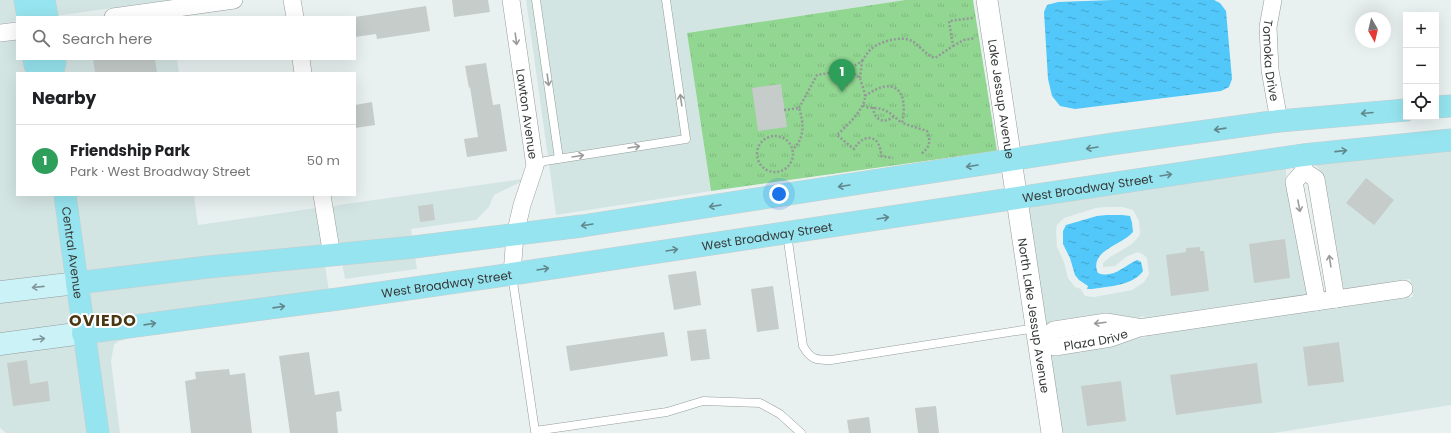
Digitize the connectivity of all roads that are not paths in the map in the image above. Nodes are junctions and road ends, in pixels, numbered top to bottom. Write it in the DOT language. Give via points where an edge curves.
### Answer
graph roads {
  1 [pos="25,0"];
  2 [pos="44,0"];
  3 [pos="234,0"];
  4 [pos="292,0"];
  5 [pos="511,0"];
  6 [pos="536,0"];
  7 [pos="666,0"];
  8 [pos="987,0"];
  9 [pos="1273,0"];
  10 [pos="28,16"];
  11 [pos="47,16"];
  12 [pos="120,16"];
  13 [pos="295,16"];
  14 [pos="16,30"];
  15 [pos="0,33"];
  16 [pos="301,60"];
  17 [pos="303,72"];
  18 [pos="1451,106"];
  19 [pos="1439,107"];
  20 [pos="1403,110"];
  21 [pos="1279,121"];
  22 [pos="1451,140"];
  23 [pos="559,159"];
  24 [pos="1011,160"];
  25 [pos="1304,163"];
  26 [pos="535,166"];
  27 [pos="65,196"];
  28 [pos="322,196"];
  29 [pos="1016,198"];
  30 [pos="787,233"];
  31 [pos="514,235"];
  32 [pos="332,256"];
  33 [pos="512,274"];
  34 [pos="76,283"];
  35 [pos="1404,289"];
  36 [pos="0,292"];
  37 [pos="1336,299"];
  38 [pos="1317,302"];
  39 [pos="83,333"];
  40 [pos="1038,335"];
  41 [pos="0,344"];
  42 [pos="533,432"];
  43 [pos="98,433"];
  44 [pos="801,433"];
  45 [pos="1052,433"];
  1 -- 10 [label="main road"];
  2 -- 11 [label="main road"];
  3 -- 12 [label="street"];
  4 -- 13 [label="street"];
  5 -- 26 [label="street, Lawton Avenue, one-way"];
  6 -- 23 [label="lane, one-way"];
  23 -- 7 [label="lane, one-way" via="686,139"];
  8 -- 24 [label="street, Lake Jessup Avenue"];
  9 -- 21 [label="street, Tomoka Drive" via="1268,27 1270,70"];
  14 -- 15 [label="street"];
  16 -- 17 [label="street"];
  18 -- 19 [label="main road"];
  20 -- 21 [label="main road, one-way"];
  21 -- 24 [label="main road, one-way"];
  25 -- 22 [label="main road, West Broadway Street, one-way"];
  23 -- 26 [label="lane"];
  24 -- 29 [label="street, Lake Jessup Avenue"];
  24 -- 31 [label="main road, one-way"];
  29 -- 25 [label="main road, West Broadway Street, one-way"];
  37 -- 25 [label="street, one-way" via="1316,179"];
  25 -- 38 [label="street, one-way" via="1294,182"];
  26 -- 31 [label="street, Lawton Avenue"];
  27 -- 34 [label="main road, Central Avenue"];
  28 -- 32 [label="street"];
  30 -- 29 [label="main road, West Broadway Street, one-way"];
  29 -- 40 [label="street, North Lake Jessup Avenue"];
  33 -- 30 [label="main road, West Broadway Street, one-way"];
  30 -- 40 [label="lane" via="803,346 808,355 817,360"];
  31 -- 32 [label="main road"];
  31 -- 33 [label="street, Lawton Avenue"];
  32 -- 34 [label="main road" via="208,267"];
  39 -- 33 [label="main road, West Broadway Street, one-way"];
  33 -- 42 [label="lane"];
  34 -- 36 [label="main road, one-way"];
  34 -- 39 [label="main road, Central Avenue"];
  35 -- 37 [label="street, Plaza Drive"];
  37 -- 38 [label="street, Plaza Drive"];
  38 -- 40 [label="street, Plaza Drive" via="1139,328 1106,322"];
  41 -- 39 [label="main road, one-way"];
  39 -- 43 [label="main road, Central Avenue"];
  40 -- 45 [label="street, North Lake Jessup Avenue"];
  42 -- 44 [label="lane" via="667,412 703,401 760,404 780,414"];
}
